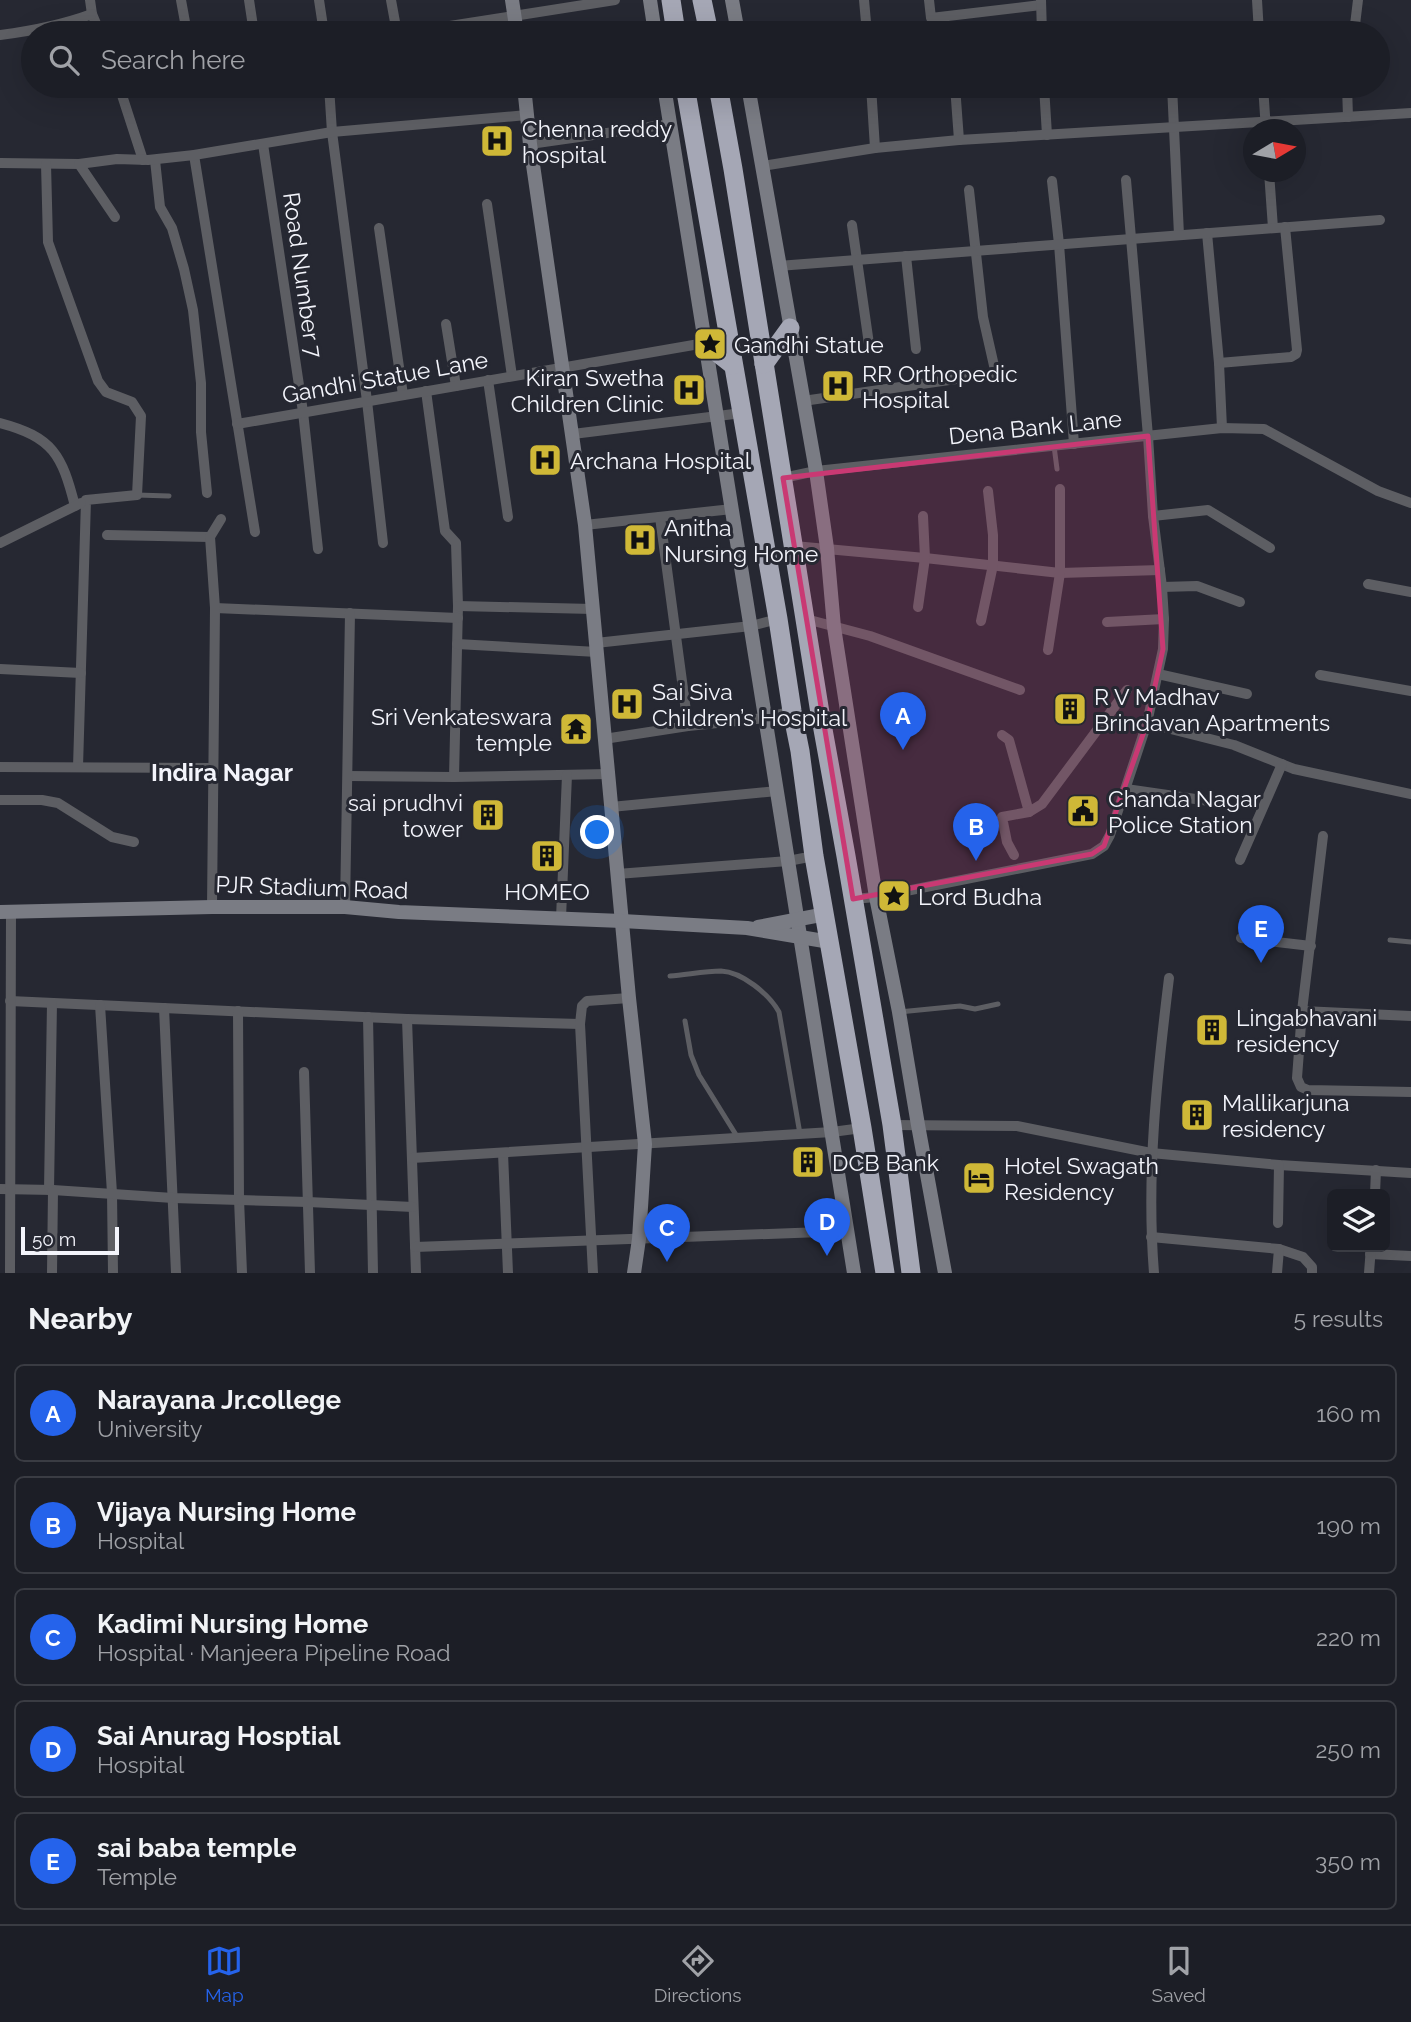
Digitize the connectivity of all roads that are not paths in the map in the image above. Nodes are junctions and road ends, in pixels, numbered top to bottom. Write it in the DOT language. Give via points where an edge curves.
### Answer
graph roads {
  1 [pos="90,0"];
  2 [pos="181,0"];
  3 [pos="249,0"];
  4 [pos="319,0"];
  5 [pos="391,0"];
  6 [pos="512,0"];
  7 [pos="615,0"];
  8 [pos="650,0"];
  9 [pos="671,0"];
  10 [pos="702,0"];
  11 [pos="732,0"];
  12 [pos="864,0"];
  13 [pos="929,0"];
  14 [pos="1257,0"];
  15 [pos="1358,0"];
  16 [pos="1041,3"];
  17 [pos="92,14"];
  18 [pos="514,16"];
  19 [pos="73,21"];
  20 [pos="95,21"];
  21 [pos="185,21"];
  22 [pos="252,21"];
  23 [pos="322,21"];
  24 [pos="395,21"];
  25 [pos="482,21"];
  26 [pos="515,21"];
  27 [pos="653,21"];
  28 [pos="675,21"];
  29 [pos="706,21"];
  30 [pos="736,21"];
  31 [pos="866,21"];
  32 [pos="1042,21"];
  33 [pos="1258,21"];
  34 [pos="1355,21"];
  35 [pos="21,33"];
  36 [pos="0,36"];
  37 [pos="124,98"];
  38 [pos="330,98"];
  39 [pos="525,98"];
  40 [pos="666,98"];
  41 [pos="687,98"];
  42 [pos="720,98"];
  43 [pos="750,98"];
  44 [pos="872,98"];
  45 [pos="956,98"];
  46 [pos="1045,98"];
  47 [pos="1173,98"];
  48 [pos="1264,98"];
  49 [pos="1347,98"];
  50 [pos="1411,113"];
  51 [pos="527,115"];
  52 [pos="1348,117"];
  53 [pos="1265,119"];
  54 [pos="1306,122"];
  55 [pos="670,124"];
  56 [pos="1175,126"];
  57 [pos="1243,126"];
  58 [pos="331,132"];
  59 [pos="1047,135"];
  60 [pos="959,140"];
  61 [pos="263,144"];
  62 [pos="530,144"];
  63 [pos="875,148"];
  64 [pos="194,155"];
  65 [pos="149,160"];
  66 [pos="0,163"];
  67 [pos="46,164"];
  68 [pos="79,164"];
  69 [pos="762,166"];
  70 [pos="1126,180"];
  71 [pos="1052,181"];
  72 [pos="1271,182"];
  73 [pos="969,190"];
  74 [pos="487,204"];
  75 [pos="115,217"];
  76 [pos="1380,220"];
  77 [pos="852,225"];
  78 [pos="379,228"];
  79 [pos="1279,228"];
  80 [pos="1207,233"];
  81 [pos="1179,235"];
  82 [pos="1131,239"];
  83 [pos="1059,244"];
  84 [pos="975,251"];
  85 [pos="906,256"];
  86 [pos="857,260"];
  87 [pos="778,266"];
  88 [pos="446,324"];
  89 [pos="790,328"];
  90 [pos="705,343"];
  91 [pos="869,344"];
  92 [pos="916,349"];
  93 [pos="1219,363"];
  94 [pos="764,364"];
  95 [pos="733,365"];
  96 [pos="562,368"];
  97 [pos="512,376"];
  98 [pos="962,379"];
  99 [pos="997,379"];
  100 [pos="488,380"];
  101 [pos="456,386"];
  102 [pos="426,391"];
  103 [pos="403,395"];
  104 [pos="367,401"];
  105 [pos="803,401"];
  106 [pos="303,412"];
  107 [pos="742,413"];
  108 [pos="717,417"];
  109 [pos="0,423"];
  110 [pos="237,424"];
  111 [pos="1222,428"];
  112 [pos="573,434"];
  113 [pos="1148,436"];
  114 [pos="1074,444"];
  115 [pos="1054,446"];
  116 [pos="1057,469"];
  117 [pos="816,471"];
  118 [pos="783,478"];
  119 [pos="1060,489"];
  120 [pos="988,491"];
  121 [pos="207,493"];
  122 [pos="136,495"];
  123 [pos="169,496"];
  124 [pos="86,500"];
  125 [pos="1411,503"];
  126 [pos="75,506"];
  127 [pos="732,509"];
  128 [pos="923,516"];
  129 [pos="1153,516"];
  130 [pos="508,517"];
  131 [pos="660,517"];
  132 [pos="221,519"];
  133 [pos="585,526"];
  134 [pos="255,532"];
  135 [pos="107,534"];
  136 [pos="211,537"];
  137 [pos="0,543"];
  138 [pos="383,543"];
  139 [pos="794,546"];
  140 [pos="827,548"];
  141 [pos="1270,548"];
  142 [pos="318,549"];
  143 [pos="925,558"];
  144 [pos="993,565"];
  145 [pos="1160,570"];
  146 [pos="1060,573"];
  147 [pos="1368,584"];
  148 [pos="1162,587"];
  149 [pos="1411,592"];
  150 [pos="1240,602"];
  151 [pos="918,607"];
  152 [pos="215,608"];
  153 [pos="593,609"];
  154 [pos="458,612"];
  155 [pos="350,613"];
  156 [pos="806,618"];
  157 [pos="778,619"];
  158 [pos="1164,619"];
  159 [pos="981,621"];
  160 [pos="1107,622"];
  161 [pos="751,626"];
  162 [pos="834,627"];
  163 [pos="675,634"];
  164 [pos="457,644"];
  165 [pos="596,647"];
  166 [pos="1048,650"];
  167 [pos="0,669"];
  168 [pos="81,673"];
  169 [pos="1158,674"];
  170 [pos="1320,675"];
  171 [pos="1020,690"];
  172 [pos="1127,691"];
  173 [pos="1411,691"];
  174 [pos="1247,694"];
  175 [pos="792,711"];
  176 [pos="765,718"];
  177 [pos="1147,723"];
  178 [pos="688,726"];
  179 [pos="1002,735"];
  180 [pos="604,739"];
  181 [pos="826,749"];
  182 [pos="800,751"];
  183 [pos="1282,764"];
  184 [pos="0,767"];
  185 [pos="78,767"];
  186 [pos="213,768"];
  187 [pos="608,774"];
  188 [pos="567,775"];
  189 [pos="348,776"];
  190 [pos="454,777"];
  191 [pos="1126,789"];
  192 [pos="777,791"];
  193 [pos="1411,794"];
  194 [pos="0,800"];
  195 [pos="1216,802"];
  196 [pos="611,807"];
  197 [pos="1029,812"];
  198 [pos="1323,836"];
  199 [pos="134,842"];
  200 [pos="1014,855"];
  201 [pos="814,856"];
  202 [pos="1240,860"];
  203 [pos="788,861"];
  204 [pos="1016,869"];
  205 [pos="617,874"];
  206 [pos="876,897"];
  207 [pos="853,900"];
  208 [pos="212,907"];
  209 [pos="345,907"];
  210 [pos="5,912"];
  211 [pos="825,914"];
  212 [pos="561,918"];
  213 [pos="622,920"];
  214 [pos="798,920"];
  215 [pos="747,928"];
  216 [pos="801,938"];
  217 [pos="1241,938"];
  218 [pos="1390,940"];
  219 [pos="830,942"];
  220 [pos="1411,942"];
  221 [pos="1311,946"];
  222 [pos="670,976"];
  223 [pos="1169,978"];
  224 [pos="629,998"];
  225 [pos="10,1001"];
  226 [pos="52,1003"];
  227 [pos="998,1004"];
  228 [pos="100,1005"];
  229 [pos="164,1008"];
  230 [pos="238,1011"];
  231 [pos="1302,1011"];
  232 [pos="900,1012"];
  233 [pos="1411,1016"];
  234 [pos="368,1017"];
  235 [pos="407,1019"];
  236 [pos="685,1021"];
  237 [pos="580,1024"];
  238 [pos="304,1072"];
  239 [pos="1411,1092"];
  240 [pos="892,1125"];
  241 [pos="918,1125"];
  242 [pos="862,1128"];
  243 [pos="832,1132"];
  244 [pos="800,1134"];
  245 [pos="738,1138"];
  246 [pos="645,1144"];
  247 [pos="586,1147"];
  248 [pos="1147,1152"];
  249 [pos="503,1153"];
  250 [pos="412,1158"];
  251 [pos="1279,1165"];
  252 [pos="1376,1170"];
  253 [pos="1411,1173"];
  254 [pos="5,1189"];
  255 [pos="1374,1189"];
  256 [pos="51,1190"];
  257 [pos="112,1193"];
  258 [pos="173,1198"];
  259 [pos="239,1199"];
  260 [pos="308,1202"];
  261 [pos="371,1206"];
  262 [pos="413,1208"];
  263 [pos="1278,1223"];
  264 [pos="848,1231"];
  265 [pos="1151,1237"];
  266 [pos="639,1239"];
  267 [pos="592,1241"];
  268 [pos="507,1244"];
  269 [pos="415,1247"];
  270 [pos="1279,1249"];
  271 [pos="1370,1252"];
  272 [pos="1378,1252"];
  273 [pos="1411,1256"];
  274 [pos="911,1271"];
  275 [pos="885,1272"];
  276 [pos="10,1273"];
  277 [pos="52,1273"];
  278 [pos="113,1273"];
  279 [pos="176,1273"];
  280 [pos="242,1273"];
  281 [pos="310,1273"];
  282 [pos="373,1273"];
  283 [pos="416,1273"];
  284 [pos="508,1273"];
  285 [pos="593,1273"];
  286 [pos="634,1273"];
  287 [pos="854,1273"];
  288 [pos="945,1273"];
  289 [pos="1154,1273"];
  290 [pos="1277,1273"];
  291 [pos="1312,1273"];
  292 [pos="1368,1273"];
  1 -- 17 [label="street"];
  2 -- 21 [label="street"];
  3 -- 22 [label="street"];
  4 -- 23 [label="street"];
  5 -- 24 [label="street"];
  6 -- 18 [label="street"];
  7 -- 18 [label="street"];
  8 -- 27 [label="street"];
  9 -- 28 [label="highway"];
  10 -- 29 [label="highway"];
  11 -- 30 [label="street"];
  12 -- 31 [label="street"];
  13 -- 16 [label="street" via="931,18"];
  14 -- 33 [label="street"];
  15 -- 34 [label="street"];
  16 -- 32 [label="street"];
  17 -- 19 [label="street"];
  17 -- 20 [label="street"];
  18 -- 25 [label="street"];
  18 -- 26 [label="street"];
  35 -- 36 [label="street"];
  37 -- 65 [label="street"];
  38 -- 58 [label="street"];
  39 -- 51 [label="street"];
  40 -- 55 [label="street"];
  41 -- 95 [label="highway"];
  42 -- 94 [label="highway"];
  43 -- 69 [label="street"];
  44 -- 63 [label="street"];
  45 -- 60 [label="street"];
  46 -- 59 [label="street"];
  47 -- 56 [label="street"];
  48 -- 53 [label="street"];
  49 -- 52 [label="street"];
  50 -- 52 [label="street"];
  51 -- 58 [label="street"];
  51 -- 62 [label="street"];
  52 -- 54 [label="street"];
  55 -- 62 [label="street"];
  55 -- 90 [label="street"];
  56 -- 57 [label="street"];
  56 -- 59 [label="street"];
  56 -- 81 [label="street"];
  58 -- 61 [label="street"];
  58 -- 104 [label="street"];
  59 -- 60 [label="street"];
  60 -- 63 [label="street"];
  61 -- 64 [label="street"];
  61 -- 106 [label="street, Road Number 7"];
  62 -- 96 [label="street"];
  63 -- 69 [label="street"];
  64 -- 65 [label="street"];
  64 -- 110 [label="street"];
  65 -- 68 [label="street"];
  65 -- 121 [label="street" via="193,310"];
  66 -- 67 [label="street"];
  67 -- 68 [label="street"];
  67 -- 122 [label="street" via="48,242 98,381 106,392 132,402 141,416"];
  68 -- 75 [label="street"];
  69 -- 87 [label="street"];
  70 -- 82 [label="street"];
  71 -- 83 [label="street"];
  72 -- 79 [label="street"];
  73 -- 84 [label="street"];
  74 -- 97 [label="street"];
  76 -- 79 [label="street"];
  77 -- 86 [label="street"];
  78 -- 103 [label="street"];
  79 -- 80 [label="street"];
  79 -- 93 [label="street" via="1296,354"];
  80 -- 81 [label="street"];
  80 -- 93 [label="street"];
  81 -- 82 [label="street"];
  82 -- 83 [label="street"];
  82 -- 113 [label="street"];
  83 -- 84 [label="street"];
  83 -- 114 [label="street"];
  84 -- 85 [label="street"];
  84 -- 99 [label="street"];
  85 -- 86 [label="street"];
  85 -- 92 [label="street"];
  86 -- 87 [label="street"];
  86 -- 91 [label="street"];
  87 -- 89 [label="street"];
  88 -- 101 [label="street"];
  89 -- 94 [label="highway"];
  89 -- 105 [label="street"];
  90 -- 95 [label="highway"];
  90 -- 96 [label="street, Gandhi Statue Lane"];
  90 -- 108 [label="street"];
  93 -- 111 [label="street"];
  94 -- 118 [label="highway"];
  95 -- 107 [label="highway"];
  96 -- 97 [label="street, Gandhi Statue Lane"];
  96 -- 112 [label="street"];
  97 -- 100 [label="street, Gandhi Statue Lane"];
  98 -- 105 [label="street"];
  100 -- 101 [label="street, Gandhi Statue Lane"];
  100 -- 130 [label="street"];
  101 -- 102 [label="street, Gandhi Statue Lane"];
  102 -- 103 [label="street, Gandhi Statue Lane"];
  102 -- 154 [label="street" via="445,531 456,543"];
  103 -- 104 [label="street, Gandhi Statue Lane"];
  104 -- 106 [label="street, Gandhi Statue Lane"];
  104 -- 138 [label="street"];
  105 -- 117 [label="street"];
  106 -- 110 [label="street, Gandhi Statue Lane"];
  106 -- 142 [label="street, Road Number 7"];
  107 -- 108 [label="street"];
  107 -- 157 [label="highway"];
  108 -- 112 [label="street"];
  108 -- 127 [label="street"];
  109 -- 126 [label="street" via="24,429 47,444 66,471"];
  110 -- 134 [label="street"];
  111 -- 113 [label="street, Dena Bank Lane"];
  111 -- 125 [label="street, Dena Bank Lane" via="1264,429 1378,491"];
  112 -- 133 [label="street"];
  113 -- 114 [label="street, Dena Bank Lane"];
  113 -- 129 [label="street"];
  114 -- 115 [label="street, Dena Bank Lane"];
  115 -- 116 [label="lane"];
  115 -- 117 [label="street, Dena Bank Lane"];
  117 -- 118 [label="street, Dena Bank Lane"];
  117 -- 140 [label="street"];
  118 -- 139 [label="highway"];
  119 -- 146 [label="street"];
  120 -- 144 [label="street"];
  122 -- 123 [label="lane"];
  122 -- 124 [label="street"];
  124 -- 126 [label="street"];
  124 -- 168 [label="street"];
  126 -- 137 [label="street"];
  127 -- 131 [label="street"];
  127 -- 161 [label="street"];
  128 -- 143 [label="street"];
  129 -- 141 [label="street" via="1208,510"];
  129 -- 145 [label="street"];
  131 -- 133 [label="street"];
  131 -- 163 [label="street"];
  132 -- 136 [label="street"];
  133 -- 153 [label="street"];
  135 -- 136 [label="street"];
  136 -- 152 [label="street"];
  139 -- 140 [label="street"];
  139 -- 156 [label="highway"];
  140 -- 143 [label="street"];
  140 -- 162 [label="street"];
  143 -- 144 [label="street"];
  143 -- 151 [label="street"];
  144 -- 146 [label="street"];
  144 -- 159 [label="street"];
  145 -- 146 [label="street"];
  145 -- 148 [label="street"];
  146 -- 166 [label="street"];
  147 -- 149 [label="street"];
  148 -- 150 [label="street" via="1197,586"];
  148 -- 158 [label="street"];
  152 -- 155 [label="street"];
  152 -- 186 [label="street"];
  153 -- 154 [label="street"];
  153 -- 165 [label="street"];
  154 -- 155 [label="street"];
  154 -- 164 [label="street"];
  155 -- 189 [label="street"];
  156 -- 162 [label="street"];
  156 -- 181 [label="highway"];
  157 -- 161 [label="street"];
  157 -- 175 [label="highway"];
  158 -- 160 [label="street"];
  158 -- 169 [label="street"];
  161 -- 163 [label="street"];
  161 -- 176 [label="street"];
  162 -- 171 [label="street"];
  162 -- 206 [label="street"];
  163 -- 165 [label="street"];
  163 -- 178 [label="street"];
  164 -- 165 [label="street"];
  164 -- 190 [label="street"];
  165 -- 180 [label="street"];
  167 -- 168 [label="street"];
  168 -- 185 [label="street"];
  169 -- 174 [label="street"];
  169 -- 177 [label="street"];
  170 -- 173 [label="street"];
  172 -- 197 [label="street" via="1042,804"];
  175 -- 176 [label="street"];
  175 -- 182 [label="highway"];
  176 -- 178 [label="street"];
  176 -- 192 [label="street"];
  177 -- 183 [label="street" via="1234,745"];
  177 -- 191 [label="street"];
  178 -- 180 [label="street"];
  179 -- 197 [label="street" via="1009,740"];
  180 -- 187 [label="street"];
  181 -- 182 [label="highway"];
  181 -- 207 [label="highway"];
  182 -- 201 [label="highway"];
  183 -- 193 [label="street"];
  183 -- 202 [label="street"];
  184 -- 185 [label="street"];
  185 -- 186 [label="street"];
  186 -- 208 [label="street"];
  187 -- 188 [label="street"];
  187 -- 196 [label="street"];
  188 -- 190 [label="street"];
  188 -- 212 [label="street"];
  189 -- 190 [label="street"];
  189 -- 209 [label="street"];
  191 -- 195 [label="street"];
  191 -- 204 [label="street" via="1110,835 1096,852"];
  192 -- 196 [label="street"];
  192 -- 203 [label="street"];
  194 -- 199 [label="street" via="58,803 112,837"];
  196 -- 205 [label="street"];
  197 -- 200 [label="street" via="1002,817"];
  198 -- 221 [label="street"];
  200 -- 204 [label="lane"];
  201 -- 203 [label="street"];
  201 -- 211 [label="highway"];
  203 -- 205 [label="street"];
  203 -- 214 [label="street"];
  204 -- 206 [label="street"];
  205 -- 213 [label="street"];
  206 -- 207 [label="street"];
  206 -- 232 [label="street"];
  207 -- 240 [label="highway"];
  208 -- 209 [label="street, PJR Stadium Road"];
  208 -- 210 [label="street, PJR Stadium Road"];
  209 -- 212 [label="street, PJR Stadium Road"];
  210 -- 225 [label="street"];
  211 -- 214 [label="street"];
  211 -- 219 [label="highway"];
  212 -- 213 [label="street, PJR Stadium Road"];
  213 -- 215 [label="street, PJR Stadium Road"];
  213 -- 224 [label="street"];
  214 -- 215 [label="street"];
  214 -- 216 [label="street"];
  215 -- 216 [label="street"];
  216 -- 219 [label="street"];
  216 -- 243 [label="street"];
  217 -- 221 [label="street"];
  218 -- 220 [label="lane"];
  219 -- 242 [label="highway"];
  221 -- 231 [label="street"];
  222 -- 244 [label="lane" via="723,971 773,1001 779,1012"];
  223 -- 248 [label="street"];
  224 -- 237 [label="street" via="587,1002 582,1006"];
  224 -- 246 [label="street"];
  225 -- 226 [label="street"];
  225 -- 254 [label="street"];
  226 -- 228 [label="street"];
  226 -- 256 [label="street"];
  227 -- 232 [label="lane"];
  228 -- 229 [label="street"];
  228 -- 257 [label="street"];
  229 -- 230 [label="street"];
  229 -- 258 [label="street"];
  230 -- 234 [label="street"];
  230 -- 259 [label="street"];
  231 -- 233 [label="street"];
  231 -- 239 [label="street" via="1300,1087"];
  232 -- 241 [label="street"];
  234 -- 235 [label="street"];
  234 -- 261 [label="street"];
  235 -- 237 [label="street"];
  235 -- 250 [label="street"];
  236 -- 245 [label="lane" via="699,1075"];
  237 -- 247 [label="street"];
  238 -- 260 [label="street"];
  240 -- 241 [label="street"];
  240 -- 274 [label="highway"];
  241 -- 248 [label="street" via="1017,1126"];
  241 -- 288 [label="street"];
  242 -- 243 [label="street"];
  242 -- 275 [label="highway"];
  243 -- 244 [label="street"];
  243 -- 264 [label="street"];
  244 -- 245 [label="street"];
  245 -- 246 [label="street"];
  246 -- 247 [label="street"];
  246 -- 266 [label="street"];
  247 -- 249 [label="street"];
  247 -- 267 [label="street"];
  248 -- 251 [label="street"];
  248 -- 265 [label="street"];
  249 -- 250 [label="street"];
  249 -- 268 [label="street"];
  250 -- 262 [label="street"];
  251 -- 252 [label="street"];
  251 -- 263 [label="street"];
  252 -- 253 [label="street"];
  252 -- 255 [label="street"];
  254 -- 256 [label="street"];
  254 -- 276 [label="street"];
  256 -- 257 [label="street"];
  256 -- 277 [label="street"];
  257 -- 258 [label="street"];
  257 -- 278 [label="street"];
  258 -- 259 [label="street"];
  258 -- 279 [label="street"];
  259 -- 260 [label="street"];
  259 -- 280 [label="street"];
  260 -- 261 [label="street"];
  260 -- 281 [label="street"];
  261 -- 262 [label="street"];
  261 -- 282 [label="street"];
  262 -- 269 [label="street"];
  264 -- 266 [label="street"];
  264 -- 287 [label="street"];
  265 -- 270 [label="street"];
  265 -- 289 [label="street"];
  266 -- 267 [label="street"];
  266 -- 286 [label="street"];
  267 -- 268 [label="street"];
  267 -- 285 [label="street"];
  268 -- 269 [label="street"];
  268 -- 284 [label="street"];
  269 -- 283 [label="street"];
  270 -- 290 [label="street"];
  270 -- 291 [label="street" via="1303,1257"];
  271 -- 292 [label="street"];
  272 -- 273 [label="street"];
  274 -- 275 [label="highway"];
}
